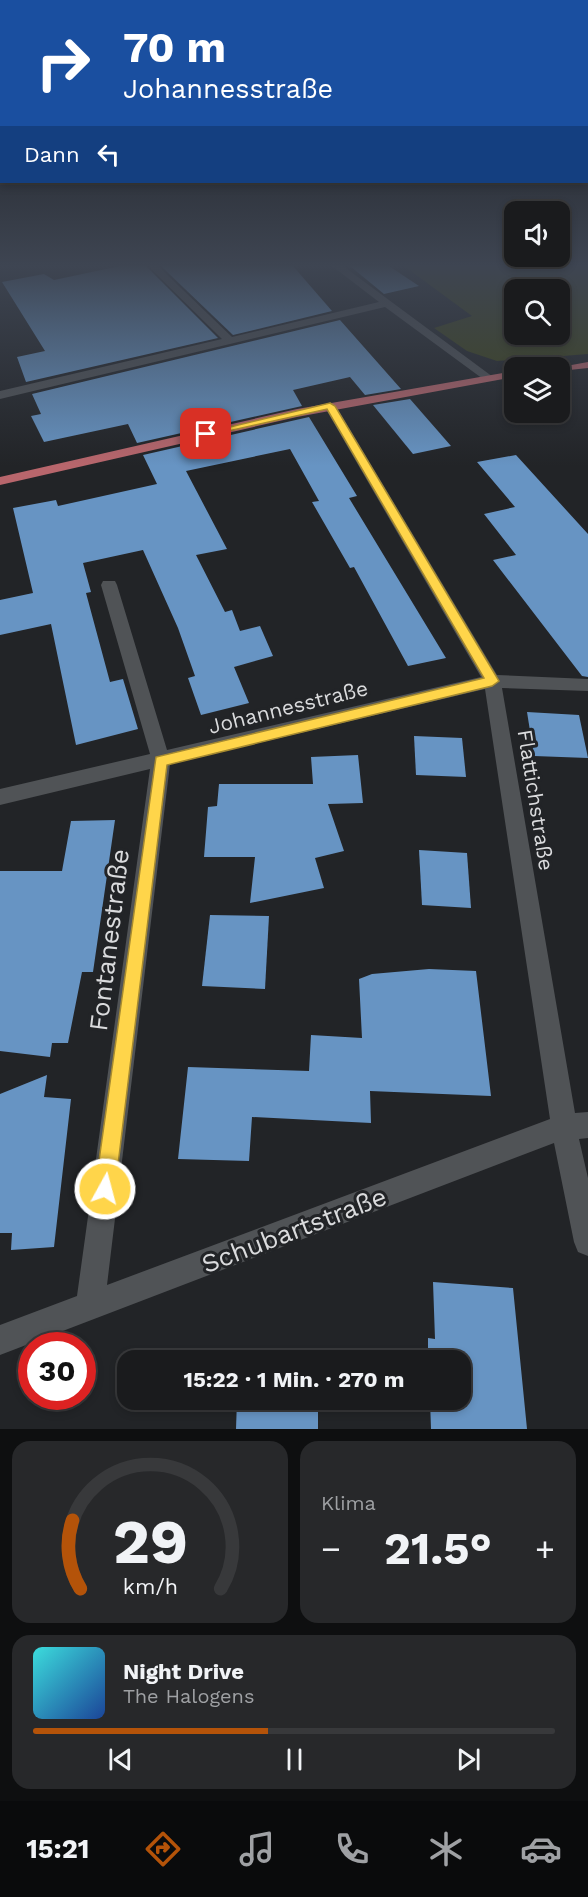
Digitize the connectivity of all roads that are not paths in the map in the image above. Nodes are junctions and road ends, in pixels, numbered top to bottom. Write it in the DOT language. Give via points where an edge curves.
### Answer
graph roads {
  1 [pos="221,333"];
  2 [pos="265,333"];
  3 [pos="428,333"];
  4 [pos="230,341"];
  5 [pos="588,365"];
  6 [pos="570,367"];
  7 [pos="504,375"];
  8 [pos="487,377"];
  9 [pos="0,396"];
  10 [pos="330,406"];
  11 [pos="0,481"];
  12 [pos="109,585"];
  13 [pos="492,681"];
  14 [pos="588,685"];
  15 [pos="161,761"];
  16 [pos="0,797"];
  17 [pos="576,1126"];
  18 [pos="588,1242"];
  19 [pos="90,1308"];
  20 [pos="0,1340"];
  1 -- 4 [label="street"];
  2 -- 4 [label="street"];
  3 -- 8 [label="street"];
  4 -- 9 [label="street"];
  5 -- 6 [label="main road"];
  7 -- 8 [label="main road"];
  8 -- 10 [label="main road"];
  10 -- 11 [label="main road"];
  10 -- 13 [label="street, Flattichstraße"];
  12 -- 15 [label="street, Fontanestraße"];
  13 -- 14 [label="street, Johannesstraße"];
  13 -- 15 [label="street, Johannesstraße"];
  13 -- 17 [label="street, Flattichstraße"];
  15 -- 16 [label="street, Johannesstraße"];
  15 -- 19 [label="street, Fontanestraße"];
  17 -- 18 [label="street, Flattichstraße"];
  17 -- 19 [label="street, Schubartstraße"];
  19 -- 20 [label="street, Schubartstraße"];
}
